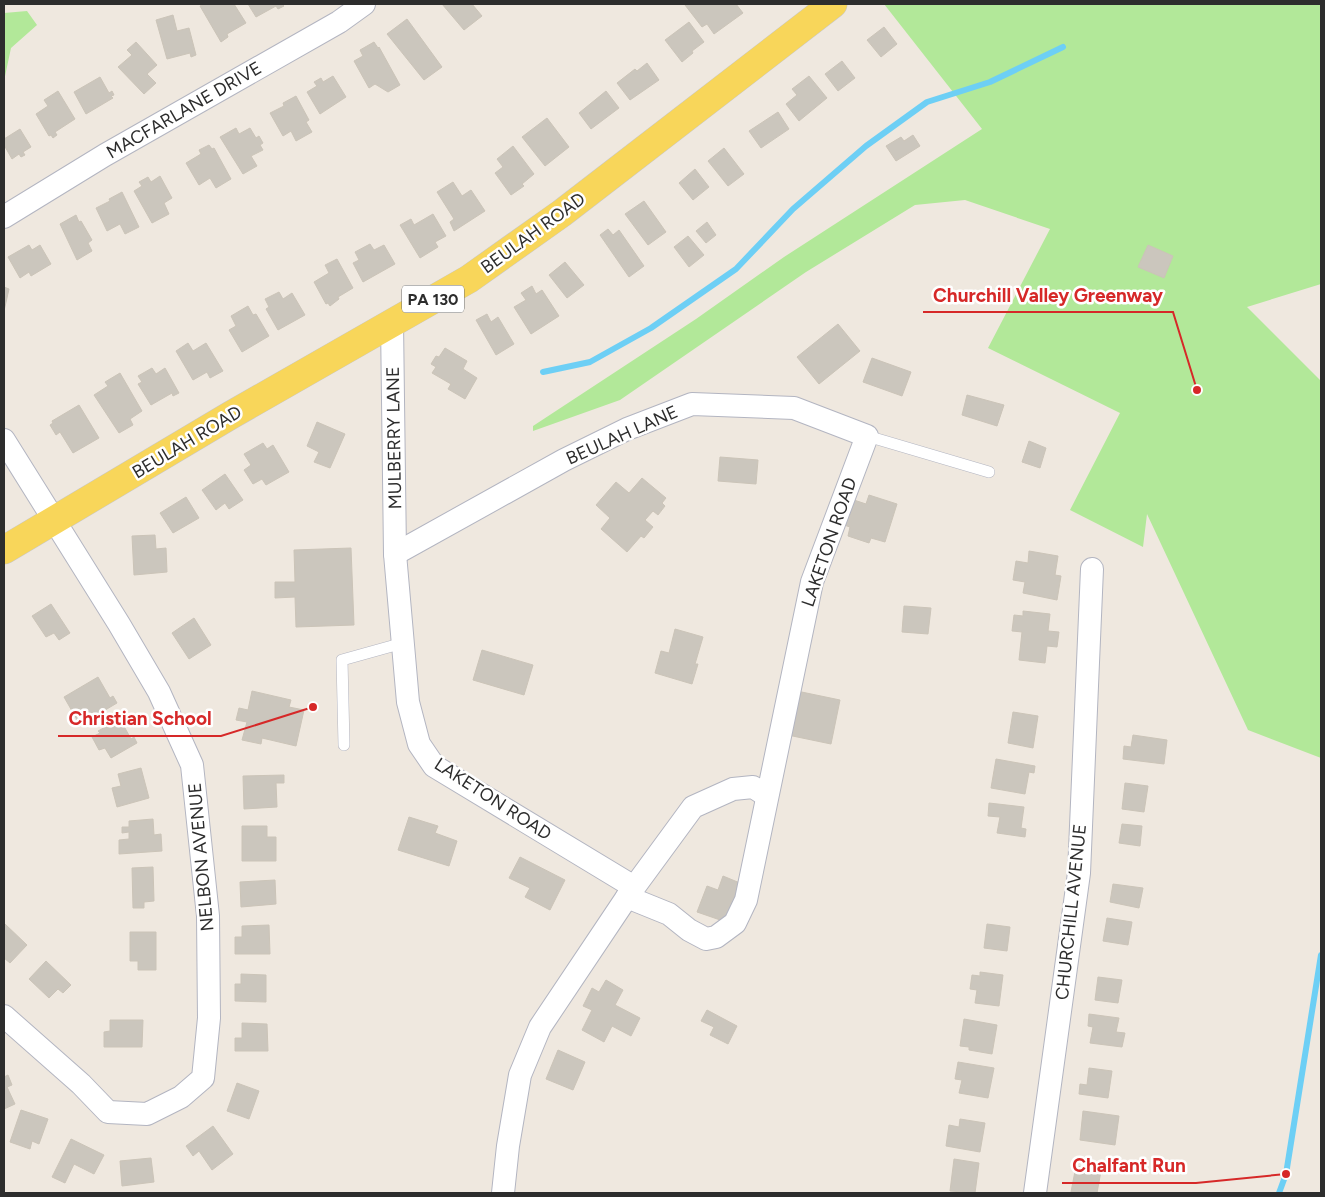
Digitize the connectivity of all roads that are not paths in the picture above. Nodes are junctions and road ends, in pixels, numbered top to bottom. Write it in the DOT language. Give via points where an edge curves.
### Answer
graph roads {
  1 [pos="364,4"];
  2 [pos="833,4"];
  3 [pos="4,216"];
  4 [pos="392,322"];
  5 [pos="867,436"];
  6 [pos="4,440"];
  7 [pos="989,472"];
  8 [pos="56,520"];
  9 [pos="4,550"];
  10 [pos="395,554"];
  11 [pos="1092,569"];
  12 [pos="403,643"];
  13 [pos="344,745"];
  14 [pos="767,796"];
  15 [pos="630,892"];
  16 [pos="4,1016"];
  17 [pos="502,1193"];
  18 [pos="1035,1193"];
  1 -- 3 [label="street, MACFARLANE DRIVE" via="339,22"];
  2 -- 4 [label="main road, BEULAH ROAD / PA 130" via="562,213 469,279"];
  4 -- 8 [label="main road, BEULAH ROAD / PA 130"];
  4 -- 10 [label="street, MULBERRY LANE"];
  5 -- 7 [label="lane"];
  5 -- 10 [label="street, BEULAH LANE" via="794,408 692,404 627,429 572,456"];
  5 -- 14 [label="street, LAKETON ROAD" via="812,582"];
  6 -- 8 [label="street, NELBON AVENUE"];
  8 -- 9 [label="main road, BEULAH ROAD / PA 130"];
  8 -- 16 [label="street, NELBON AVENUE" via="159,692 192,765 208,916 209,1018 203,1078 181,1097 147,1114 108,1112"];
  10 -- 12 [label="street, LAKETON ROAD"];
  11 -- 18 [label="street, CHURCHILL AVENUE" via="1079,873"];
  12 -- 13 [label="lane" via="342,660"];
  12 -- 15 [label="street, LAKETON ROAD" via="408,702 419,744 434,766"];
  14 -- 15 [label="street" via="753,787 733,789 693,807"];
  14 -- 15 [label="street, LAKETON ROAD" via="746,900 735,923 716,937 706,939"];
  15 -- 17 [label="street" via="540,1027 520,1075"];
}
